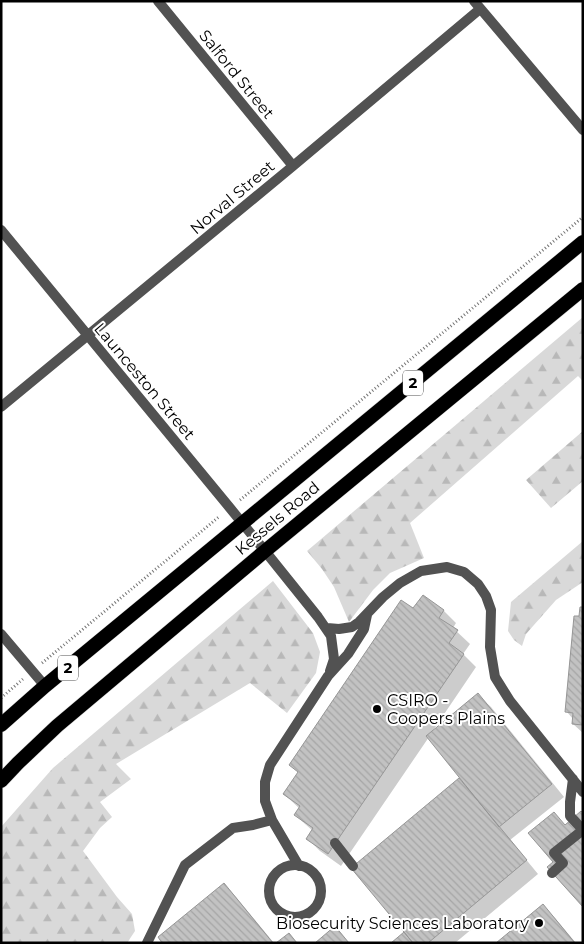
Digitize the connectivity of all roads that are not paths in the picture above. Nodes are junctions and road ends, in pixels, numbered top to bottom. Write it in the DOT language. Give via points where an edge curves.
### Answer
graph roads {
  1 [pos="158,1"];
  2 [pos="477,5"];
  3 [pos="583,130"];
  4 [pos="293,166"];
  5 [pos="1,230"];
  6 [pos="583,242"];
  7 [pos="583,289"];
  8 [pos="88,335"];
  9 [pos="1,407"];
  10 [pos="243,524"];
  11 [pos="265,551"];
  12 [pos="367,615"];
  13 [pos="326,628"];
  14 [pos="1,634"];
  15 [pos="328,676"];
  16 [pos="45,686"];
  17 [pos="1,725"];
  18 [pos="573,779"];
  19 [pos="1,782"];
  20 [pos="583,792"];
  21 [pos="272,820"];
  22 [pos="583,830"];
  23 [pos="336,843"];
  24 [pos="299,866"];
  25 [pos="353,866"];
  26 [pos="552,873"];
  27 [pos="147,943"];
  1 -- 4 [label="street, Salford Street"];
  2 -- 3 [label="street"];
  2 -- 4 [label="street, Norval Street"];
  4 -- 8 [label="street, Norval Street"];
  5 -- 8 [label="street, Launceston Street"];
  6 -- 10 [label="highway, Kessels Road / 2"];
  7 -- 11 [label="highway, Kessels Road / 2"];
  8 -- 9 [label="street, Norval Street"];
  8 -- 10 [label="street, Launceston Street"];
  10 -- 11 [label="street, Launceston Street"];
  10 -- 16 [label="highway, Kessels Road / 2"];
  11 -- 13 [label="street, Launceston Street"];
  11 -- 19 [label="highway, Kessels Road / 2" via="57,726"];
  12 -- 13 [label="street" via="352,627"];
  12 -- 15 [label="street" via="364,630"];
  12 -- 18 [label="street" via="388,592 421,571 447,567 464,572 478,584 491,610 490,647 495,677 510,701"];
  13 -- 15 [label="street" via="331,636 334,659"];
  14 -- 16 [label="street"];
  15 -- 21 [label="street" via="270,765 266,801"];
  16 -- 17 [label="highway, Kessels Road / 2"];
  18 -- 20 [label="street"];
  18 -- 22 [label="street" via="570,816"];
  21 -- 24 [label="street"];
  21 -- 27 [label="street" via="234,828 185,865"];
  22 -- 26 [label="street" via="554,853 563,863"];
  23 -- 25 [label="street"];
  24 -- 24 [label="street" via="315,874 321,890 320,899 309,913 292,917 273,904 270,888 277,873 284,868"];
}
